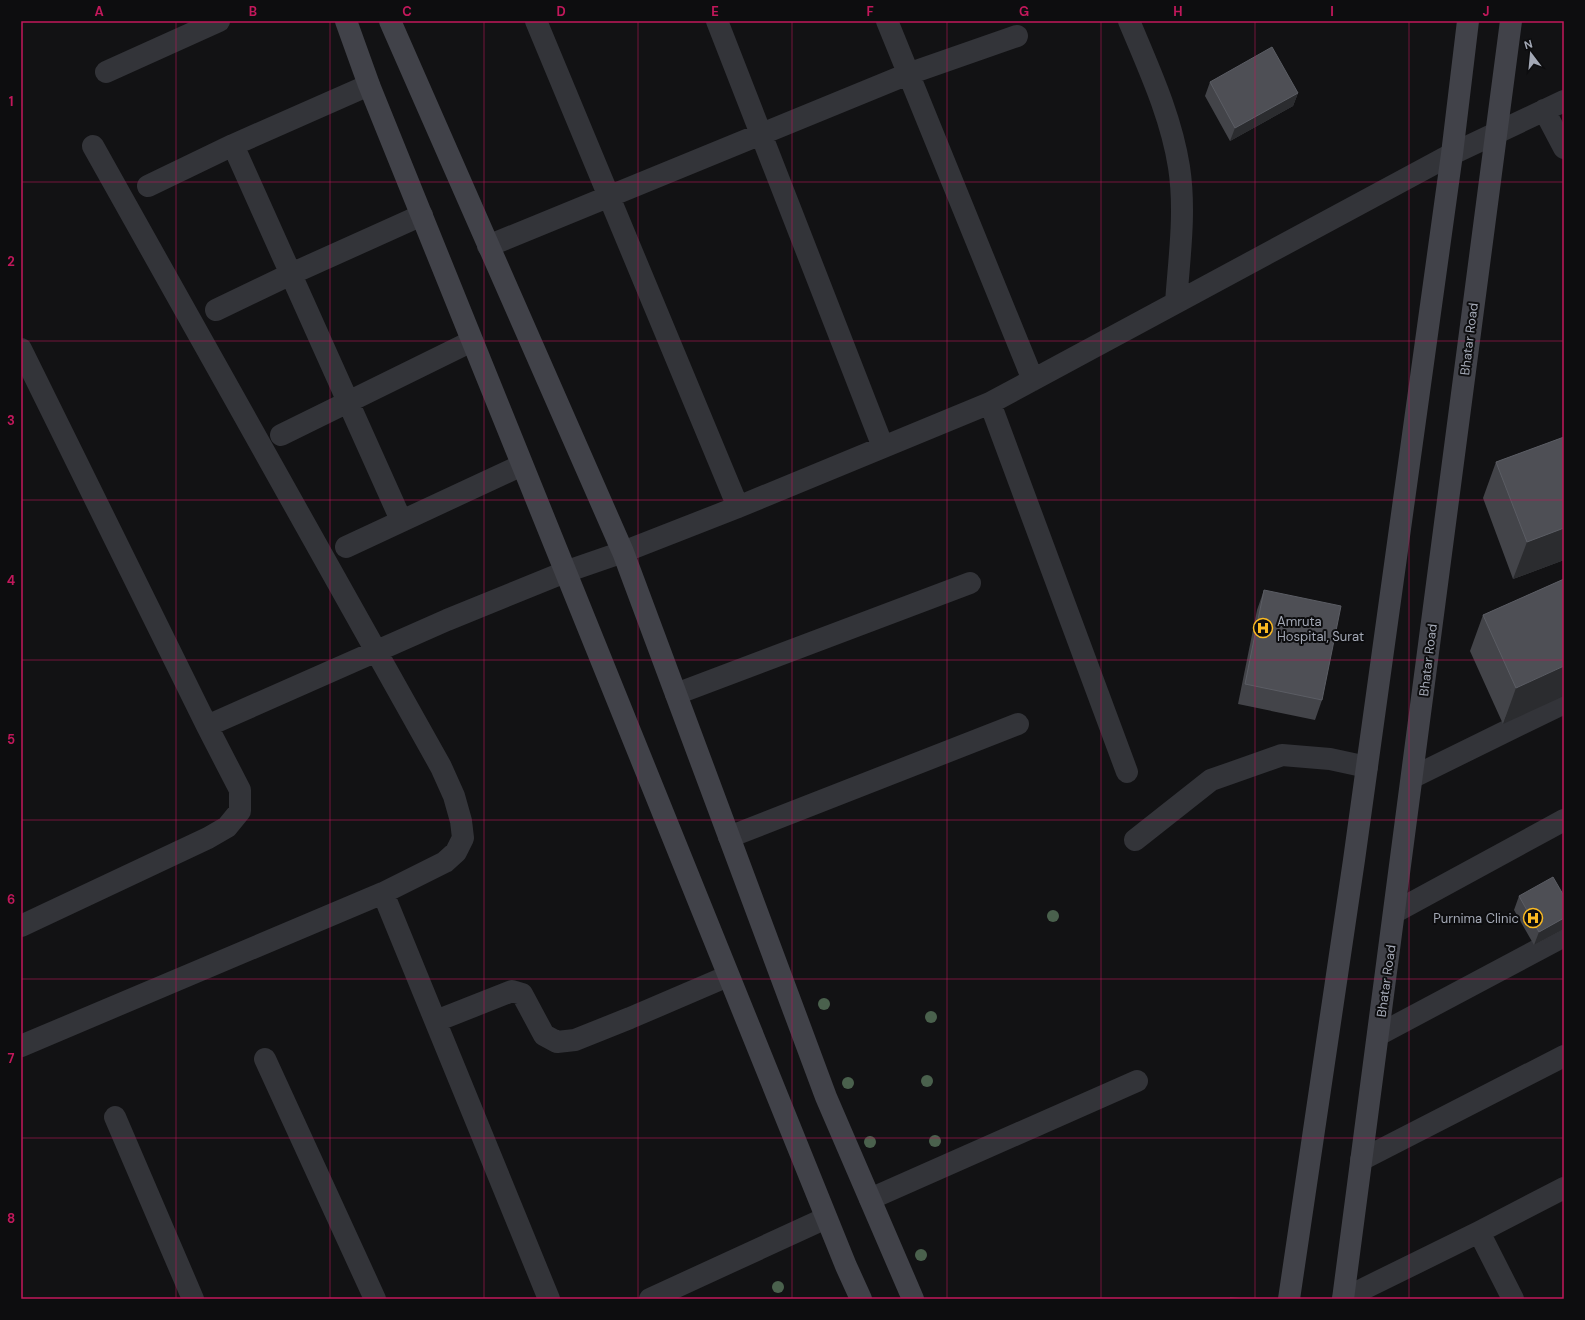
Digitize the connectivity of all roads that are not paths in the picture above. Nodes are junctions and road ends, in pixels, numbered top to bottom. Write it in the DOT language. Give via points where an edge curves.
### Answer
graph roads {
  1 [pos="219,21"];
  2 [pos="346,21"];
  3 [pos="390,21"];
  4 [pos="536,21"];
  5 [pos="716,21"];
  6 [pos="886,21"];
  7 [pos="1129,21"];
  8 [pos="1468,21"];
  9 [pos="1511,21"];
  10 [pos="1017,36"];
  11 [pos="106,72"];
  12 [pos="908,74"];
  13 [pos="369,85"];
  14 [pos="1564,101"];
  15 [pos="1544,110"];
  16 [pos="761,134"];
  17 [pos="1495,134"];
  18 [pos="233,145"];
  19 [pos="93,146"];
  20 [pos="1564,148"];
  21 [pos="1452,154"];
  22 [pos="148,186"];
  23 [pos="610,197"];
  24 [pos="422,215"];
  25 [pos="488,246"];
  26 [pos="291,274"];
  27 [pos="1176,303"];
  28 [pos="216,310"];
  29 [pos="472,341"];
  30 [pos="21,349"];
  31 [pos="1033,380"];
  32 [pos="347,401"];
  33 [pos="990,404"];
  34 [pos="281,435"];
  35 [pos="883,447"];
  36 [pos="522,464"];
  37 [pos="738,507"];
  38 [pos="401,520"];
  39 [pos="346,547"];
  40 [pos="623,552"];
  41 [pos="565,572"];
  42 [pos="970,583"];
  43 [pos="376,652"];
  44 [pos="676,694"];
  45 [pos="1564,703"];
  46 [pos="1018,724"];
  47 [pos="206,726"];
  48 [pos="1366,766"];
  49 [pos="1127,772"];
  50 [pos="1413,777"];
  51 [pos="1564,820"];
  52 [pos="729,837"];
  53 [pos="1135,840"];
  54 [pos="383,893"];
  55 [pos="1395,912"];
  56 [pos="21,926"];
  57 [pos="1564,936"];
  58 [pos="728,976"];
  59 [pos="436,1021"];
  60 [pos="1378,1035"];
  61 [pos="21,1046"];
  62 [pos="1564,1056"];
  63 [pos="265,1059"];
  64 [pos="1137,1081"];
  65 [pos="115,1117"];
  66 [pos="1362,1160"];
  67 [pos="1562,1193"];
  68 [pos="870,1199"];
  69 [pos="826,1218"];
  70 [pos="1479,1232"];
  71 [pos="193,1299"];
  72 [pos="375,1299"];
  73 [pos="549,1299"];
  74 [pos="650,1299"];
  75 [pos="861,1299"];
  76 [pos="912,1299"];
  77 [pos="1289,1299"];
  78 [pos="1343,1299"];
  79 [pos="1513,1299"];
  1 -- 11 [label="street"];
  2 -- 13 [label="street"];
  3 -- 25 [label="street"];
  4 -- 23 [label="street"];
  5 -- 16 [label="street"];
  6 -- 12 [label="street"];
  7 -- 27 [label="street" via="1164,106 1179,168 1182,208"];
  8 -- 21 [label="street"];
  9 -- 17 [label="street, Bhatar Road"];
  10 -- 12 [label="street"];
  12 -- 16 [label="street"];
  12 -- 31 [label="street"];
  13 -- 18 [label="street"];
  13 -- 24 [label="street"];
  14 -- 15 [label="street"];
  15 -- 17 [label="street"];
  15 -- 20 [label="street"];
  16 -- 23 [label="street"];
  16 -- 35 [label="street"];
  17 -- 21 [label="street"];
  17 -- 50 [label="street, Bhatar Road"];
  18 -- 22 [label="street"];
  18 -- 26 [label="street"];
  19 -- 43 [label="street"];
  21 -- 27 [label="street"];
  21 -- 48 [label="street"];
  23 -- 25 [label="street"];
  23 -- 37 [label="street"];
  24 -- 26 [label="street"];
  24 -- 29 [label="street"];
  25 -- 40 [label="street"];
  26 -- 28 [label="street"];
  26 -- 32 [label="street"];
  27 -- 31 [label="street"];
  29 -- 32 [label="street"];
  29 -- 36 [label="street"];
  30 -- 47 [label="street"];
  31 -- 33 [label="street"];
  32 -- 34 [label="street"];
  32 -- 38 [label="street"];
  33 -- 35 [label="street"];
  33 -- 49 [label="street"];
  35 -- 37 [label="street"];
  36 -- 38 [label="street"];
  36 -- 41 [label="street"];
  37 -- 40 [label="street"];
  38 -- 39 [label="street"];
  40 -- 41 [label="street"];
  40 -- 44 [label="street"];
  41 -- 43 [label="street"];
  41 -- 58 [label="street"];
  42 -- 44 [label="street"];
  43 -- 47 [label="street"];
  43 -- 54 [label="street" via="441,767 462,821 463,838 456,852 445,862"];
  44 -- 52 [label="street"];
  45 -- 50 [label="street"];
  46 -- 52 [label="street"];
  47 -- 56 [label="street" via="240,790 240,811 227,827"];
  48 -- 53 [label="street" via="1330,759 1282,755 1211,780"];
  48 -- 77 [label="street"];
  50 -- 55 [label="street, Bhatar Road"];
  51 -- 55 [label="street"];
  52 -- 68 [label="street" via="826,1097"];
  54 -- 59 [label="street"];
  54 -- 61 [label="street"];
  55 -- 60 [label="street, Bhatar Road"];
  57 -- 60 [label="street"];
  58 -- 59 [label="street" via="575,1040 557,1042 544,1035 522,994 512,992"];
  58 -- 69 [label="street"];
  59 -- 73 [label="street"];
  60 -- 66 [label="street, Bhatar Road"];
  62 -- 66 [label="street"];
  63 -- 72 [label="street"];
  64 -- 68 [label="street"];
  65 -- 71 [label="street"];
  66 -- 78 [label="street, Bhatar Road"];
  67 -- 70 [label="street"];
  68 -- 76 [label="street"];
  69 -- 74 [label="street"];
  69 -- 75 [label="street"];
  70 -- 78 [label="street"];
  70 -- 79 [label="street"];
}
